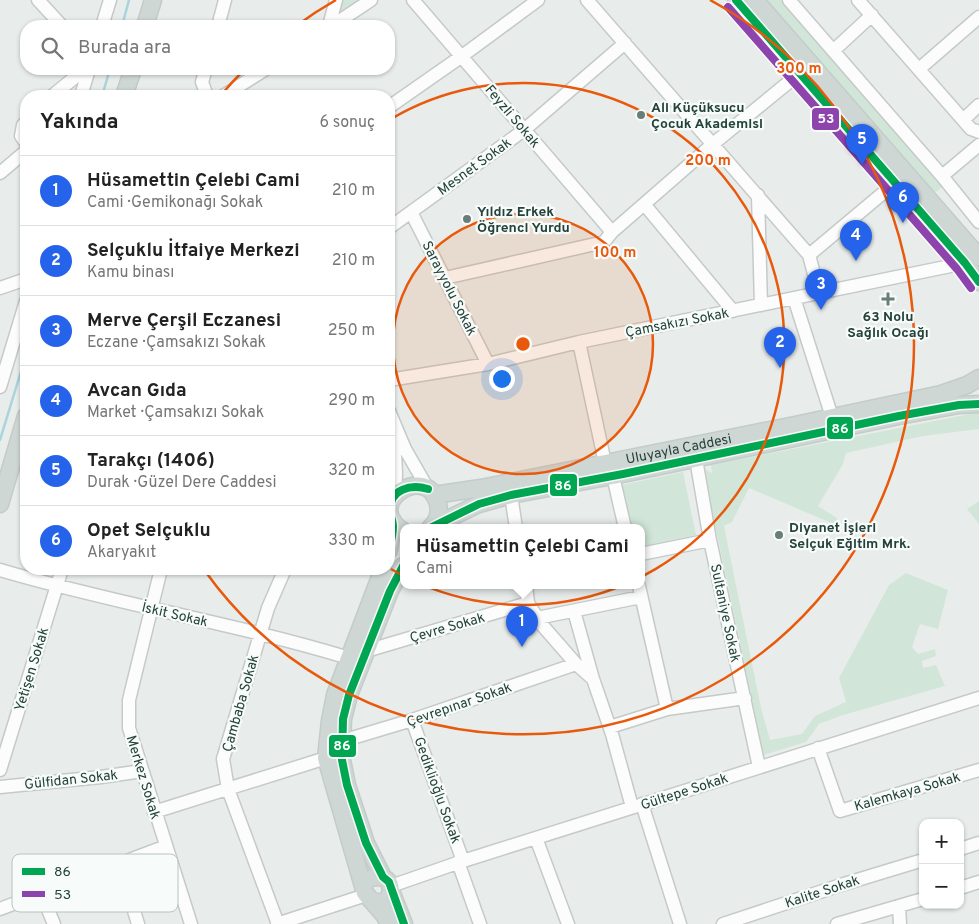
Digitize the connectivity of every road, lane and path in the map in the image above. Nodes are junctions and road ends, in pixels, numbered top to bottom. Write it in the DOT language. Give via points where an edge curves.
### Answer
graph roads {
  1 [pos="38,0"];
  2 [pos="110,0"];
  3 [pos="153,0"];
  4 [pos="225,0"];
  5 [pos="336,0"];
  6 [pos="371,0"];
  7 [pos="413,0"];
  8 [pos="538,0"];
  9 [pos="587,0"];
  10 [pos="736,0"];
  11 [pos="755,0"];
  12 [pos="790,0"];
  13 [pos="862,1"];
  14 [pos="872,15"];
  15 [pos="979,17"];
  16 [pos="56,20"];
  17 [pos="104,20"];
  18 [pos="147,20"];
  19 [pos="220,20"];
  20 [pos="331,20"];
  21 [pos="339,20"];
  22 [pos="625,43"];
  23 [pos="833,51"];
  24 [pos="462,56"];
  25 [pos="919,69"];
  26 [pos="800,73"];
  27 [pos="78,75"];
  28 [pos="87,75"];
  29 [pos="131,75"];
  30 [pos="204,75"];
  31 [pos="257,75"];
  32 [pos="59,90"];
  33 [pos="83,90"];
  34 [pos="126,90"];
  35 [pos="204,90"];
  36 [pos="233,90"];
  37 [pos="395,103"];
  38 [pos="979,105"];
  39 [pos="963,120"];
  40 [pos="524,130"];
  41 [pos="979,132"];
  42 [pos="713,144"];
  43 [pos="979,145"];
  44 [pos="20,156"];
  45 [pos="0,173"];
  46 [pos="942,176"];
  47 [pos="895,183"];
  48 [pos="758,196"];
  49 [pos="644,204"];
  50 [pos="411,212"];
  51 [pos="979,222"];
  52 [pos="395,224"];
  53 [pos="612,232"];
  54 [pos="809,255"];
  55 [pos="972,260"];
  56 [pos="445,278"];
  57 [pos="20,281"];
  58 [pos="979,282"];
  59 [pos="0,288"];
  60 [pos="819,293"];
  61 [pos="794,298"];
  62 [pos="761,305"];
  63 [pos="733,311"];
  64 [pos="20,321"];
  65 [pos="579,342"];
  66 [pos="488,364"];
  67 [pos="979,378"];
  68 [pos="395,379"];
  69 [pos="0,387"];
  70 [pos="979,404"];
  71 [pos="832,417"];
  72 [pos="395,426"];
  73 [pos="20,449"];
  74 [pos="395,449"];
  75 [pos="696,459"];
  76 [pos="609,469"];
  77 [pos="395,480"];
  78 [pos="431,492"];
  79 [pos="511,494"];
  80 [pos="395,496"];
  81 [pos="0,504"];
  82 [pos="433,524"];
  83 [pos="437,524"];
  84 [pos="515,524"];
  85 [pos="624,524"];
  86 [pos="710,540"];
  87 [pos="645,553"];
  88 [pos="0,570"];
  89 [pos="400,572"];
  90 [pos="60,575"];
  91 [pos="159,575"];
  92 [pos="282,575"];
  93 [pos="381,575"];
  94 [pos="57,587"];
  95 [pos="526,589"];
  96 [pos="640,592"];
  97 [pos="528,603"];
  98 [pos="151,608"];
  99 [pos="574,611"];
  100 [pos="537,618"];
  101 [pos="260,634"];
  102 [pos="366,651"];
  103 [pos="349,658"];
  104 [pos="576,664"];
  105 [pos="593,679"];
  106 [pos="745,698"];
  107 [pos="979,698"];
  108 [pos="668,710"];
  109 [pos="412,720"];
  110 [pos="610,727"];
  111 [pos="342,740"];
  112 [pos="818,748"];
  113 [pos="326,758"];
  114 [pos="759,767"];
  115 [pos="0,770"];
  116 [pos="979,770"];
  117 [pos="142,771"];
  118 [pos="0,787"];
  119 [pos="228,788"];
  120 [pos="637,806"];
  121 [pos="154,812"];
  122 [pos="536,838"];
  123 [pos="979,843"];
  124 [pos="166,846"];
  125 [pos="964,848"];
  126 [pos="146,854"];
  127 [pos="169,854"];
  128 [pos="919,861"];
  129 [pos="461,862"];
  130 [pos="979,882"];
  131 [pos="178,883"];
  132 [pos="388,885"];
  133 [pos="964,887"];
  134 [pos="367,895"];
  135 [pos="919,900"];
  136 [pos="12,904"];
  137 [pos="899,906"];
  138 [pos="0,909"];
  139 [pos="49,912"];
  140 [pos="134,912"];
  141 [pos="298,921"];
  142 [pos="54,924"];
  143 [pos="138,924"];
  144 [pos="191,924"];
  145 [pos="277,924"];
  146 [pos="389,924"];
  147 [pos="404,924"];
  148 [pos="480,924"];
  149 [pos="568,924"];
  150 [pos="680,924"];
  151 [pos="723,924"];
  152 [pos="837,924"];
  153 [pos="900,924"];
  1 -- 16 [label="street"];
  2 -- 17 [label="street"];
  3 -- 18 [label="main road"];
  4 -- 19 [label="street"];
  5 -- 20 [label="street"];
  6 -- 21 [label="street"];
  7 -- 24 [label="street, Feyzli Sokak"];
  8 -- 24 [label="street"];
  9 -- 22 [label="street"];
  10 -- 26 [label="main road"];
  11 -- 55 [label="main road"];
  12 -- 23 [label="street"];
  13 -- 14 [label="street"];
  14 -- 23 [label="street"];
  14 -- 25 [label="street"];
  15 -- 25 [label="street"];
  22 -- 40 [label="street, Mesnet Sokak"];
  22 -- 42 [label="street"];
  23 -- 46 [label="street"];
  24 -- 37 [label="street"];
  24 -- 40 [label="street, Feyzli Sokak"];
  25 -- 39 [label="street"];
  26 -- 42 [label="street"];
  26 -- 47 [label="main road"];
  27 -- 32 [label="street"];
  28 -- 33 [label="street"];
  29 -- 34 [label="main road"];
  30 -- 35 [label="street"];
  31 -- 36 [label="street"];
  38 -- 39 [label="street"];
  39 -- 41 [label="street"];
  40 -- 50 [label="street, Mesnet Sokak"];
  40 -- 53 [label="street, Feyzli Sokak"];
  42 -- 48 [label="street"];
  42 -- 49 [label="street"];
  43 -- 46 [label="street"];
  44 -- 45 [label="street"];
  46 -- 51 [label="street"];
  47 -- 54 [label="street"];
  47 -- 55 [label="main road"];
  48 -- 54 [label="street"];
  48 -- 62 [label="street"];
  49 -- 53 [label="street"];
  49 -- 63 [label="street"];
  50 -- 52 [label="street, Mesnet Sokak"];
  50 -- 56 [label="street, Sarayyolu Sokak"];
  53 -- 56 [label="street" via="604,242"];
  54 -- 60 [label="street"];
  55 -- 58 [label="main road"];
  55 -- 60 [label="street, Çamsakızı Sokak"];
  56 -- 66 [label="street, Sarayyolu Sokak"];
  57 -- 59 [label="street"];
  60 -- 61 [label="street, Çamsakızı Sokak"];
  61 -- 62 [label="street, Çamsakızı Sokak"];
  61 -- 71 [label="street"];
  62 -- 63 [label="street, Çamsakızı Sokak"];
  63 -- 65 [label="street, Çamsakızı Sokak"];
  64 -- 69 [label="street"];
  65 -- 66 [label="street, Çamsakızı Sokak"];
  65 -- 76 [label="street"];
  66 -- 68 [label="street, Çamsakızı Sokak"];
  67 -- 71 [label="main road, Uluyayla Caddesi" via="941,394"];
  70 -- 75 [label="main road, Uluyayla Caddesi" via="917,413"];
  71 -- 76 [label="main road, Uluyayla Caddesi"];
  72 -- 78 [label="street"];
  73 -- 81 [label="main road"];
  74 -- 77 [label="street"];
  75 -- 76 [label="main road, Uluyayla Caddesi"];
  75 -- 86 [label="street, Sultaniye Sokak"];
  76 -- 78 [label="main road, Uluyayla Caddesi"];
  76 -- 79 [label="main road, Uluyayla Caddesi"];
  76 -- 85 [label="street"];
  78 -- 80 [label="main road, Uluyayla Caddesi" via="413,485"];
  78 -- 82 [label="main road" via="439,510"];
  79 -- 83 [label="main road, Uluyayla Caddesi" via="479,504"];
  79 -- 84 [label="street"];
  86 -- 87 [label="street"];
  86 -- 106 [label="street, Sultaniye Sokak"];
  88 -- 94 [label="street, İskit Sokak"];
  89 -- 102 [label="main road"];
  90 -- 94 [label="street, Yetişen Sokak"];
  91 -- 98 [label="street, Merkez Sokak"];
  92 -- 101 [label="street, Çambaba Sokak"];
  93 -- 103 [label="main road"];
  94 -- 98 [label="street, İskit Sokak"];
  94 -- 115 [label="street, Yetişen Sokak"];
  95 -- 97 [label="street"];
  96 -- 99 [label="street"];
  96 -- 108 [label="street"];
  97 -- 100 [label="street"];
  97 -- 102 [label="street, Çevre Sokak"];
  98 -- 101 [label="street, İskit Sokak"];
  98 -- 117 [label="street, Merkez Sokak" via="129,700 129,728"];
  99 -- 100 [label="street"];
  99 -- 105 [label="street"];
  100 -- 104 [label="street"];
  101 -- 103 [label="street, İskit Sokak"];
  101 -- 119 [label="street, Çambaba Sokak" via="223,758"];
  102 -- 111 [label="main road" via="349,695"];
  103 -- 113 [label="main road" via="335,695"];
  104 -- 105 [label="street"];
  104 -- 109 [label="street, Çevrepınar Sokak"];
  105 -- 110 [label="street"];
  106 -- 108 [label="street"];
  106 -- 114 [label="street, Sultaniye Sokak"];
  107 -- 112 [label="street, Gültepe Sokak"];
  108 -- 110 [label="street"];
  109 -- 111 [label="street, Çevrepınar Sokak"];
  109 -- 129 [label="street, Gediklioğlu Sokak"];
  110 -- 120 [label="street"];
  111 -- 132 [label="main road" via="347,785 366,843"];
  112 -- 114 [label="street, Gültepe Sokak"];
  112 -- 116 [label="street, Kalemkaya Sokak" via="840,811"];
  113 -- 119 [label="street"];
  113 -- 134 [label="main road"];
  114 -- 120 [label="street, Gültepe Sokak"];
  117 -- 118 [label="street, Gülfidan Sokak"];
  117 -- 121 [label="street, Merkez Sokak"];
  119 -- 121 [label="street"];
  119 -- 145 [label="street, Çambaba Sokak"];
  120 -- 122 [label="street, Gültepe Sokak"];
  120 -- 150 [label="street"];
  121 -- 124 [label="street, Merkez Sokak"];
  122 -- 129 [label="street, Gültepe Sokak"];
  122 -- 149 [label="street"];
  123 -- 125 [label="street"];
  124 -- 126 [label="street"];
  124 -- 127 [label="street, Merkez Sokak"];
  128 -- 151 [label="street, Kalite Sokak"];
  129 -- 132 [label="street, Gültepe Sokak"];
  129 -- 148 [label="street, Gediklioğlu Sokak"];
  130 -- 133 [label="street"];
  131 -- 144 [label="street, Merkez Sokak"];
  132 -- 134 [label="main road" via="371,878 366,884"];
  132 -- 134 [label="main road" via="384,901 375,902"];
  132 -- 147 [label="main road"];
  134 -- 141 [label="street"];
  134 -- 146 [label="main road"];
  135 -- 137 [label="street"];
  136 -- 138 [label="street"];
  137 -- 152 [label="street"];
  137 -- 153 [label="street"];
  139 -- 142 [label="street"];
  140 -- 143 [label="street"];
  141 -- 145 [label="street"];
}
